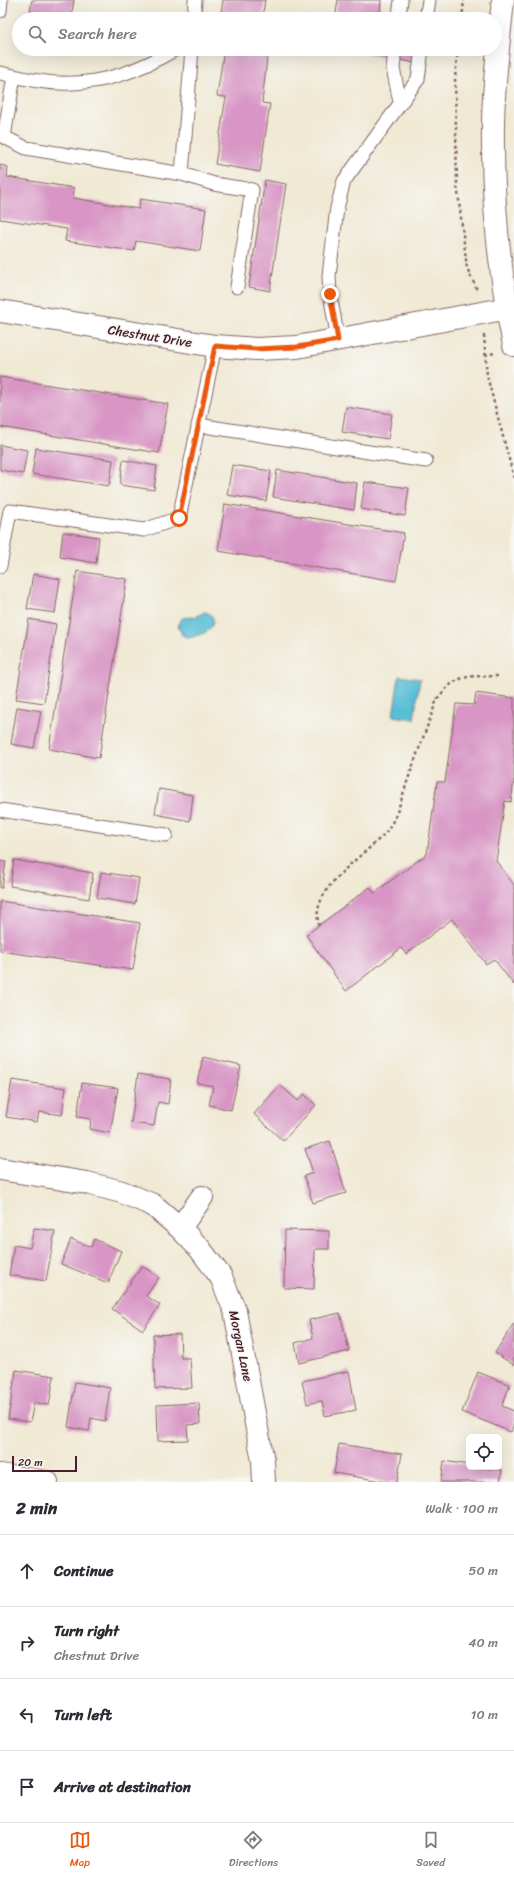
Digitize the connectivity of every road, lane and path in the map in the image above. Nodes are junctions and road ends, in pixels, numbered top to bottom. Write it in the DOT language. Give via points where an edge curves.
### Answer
graph roads {
  1 [pos="1,0"];
  2 [pos="195,0"];
  3 [pos="401,0"];
  4 [pos="429,0"];
  5 [pos="464,0"];
  6 [pos="503,0"];
  7 [pos="0,11"];
  8 [pos="194,12"];
  9 [pos="399,12"];
  10 [pos="427,12"];
  11 [pos="463,12"];
  12 [pos="502,12"];
  13 [pos="164,56"];
  14 [pos="191,56"];
  15 [pos="421,56"];
  16 [pos="457,56"];
  17 [pos="497,56"];
  18 [pos="394,58"];
  19 [pos="0,73"];
  20 [pos="14,76"];
  21 [pos="400,102"];
  22 [pos="182,174"];
  23 [pos="237,287"];
  24 [pos="510,308"];
  25 [pos="0,312"];
  26 [pos="483,314"];
  27 [pos="338,340"];
  28 [pos="215,346"];
  29 [pos="514,346"];
  30 [pos="198,425"];
  31 [pos="426,461"];
  32 [pos="514,478"];
  33 [pos="0,566"];
  34 [pos="498,676"];
  35 [pos="0,810"];
  36 [pos="166,835"];
  37 [pos="318,926"];
  38 [pos="0,1169"];
  39 [pos="202,1197"];
  40 [pos="180,1228"];
  41 [pos="0,1475"];
  42 [pos="47,1482"];
  43 [pos="264,1482"];
  1 -- 7 [label="lane"];
  2 -- 8 [label="lane"];
  3 -- 9 [label="lane"];
  4 -- 10 [label="lane"];
  5 -- 11 [label="path"];
  6 -- 12 [label="street"];
  13 -- 20 [label="lane" via="149,65 118,76 90,82 60,83"];
  14 -- 22 [label="lane"];
  15 -- 21 [label="lane" via="418,79"];
  16 -- 26 [label="path" via="455,78 457,184 467,268 480,294"];
  17 -- 24 [label="street" via="493,146 498,229"];
  18 -- 21 [label="lane" via="393,68"];
  19 -- 20 [label="lane"];
  20 -- 22 [label="lane" via="4,137 26,148"];
  21 -- 27 [label="lane" via="344,181 337,208 329,276"];
  22 -- 23 [label="lane" via="214,184 252,190"];
  24 -- 26 [label="street, Chestnut Drive"];
  24 -- 29 [label="street"];
  25 -- 28 [label="street, Chestnut Drive"];
  26 -- 27 [label="street, Chestnut Drive"];
  26 -- 32 [label="path" via="486,376"];
  27 -- 28 [label="street, Chestnut Drive" via="297,347 256,349"];
  28 -- 30 [label="lane"];
  30 -- 31 [label="lane"];
  30 -- 33 [label="lane" via="179,518 144,530 10,511"];
  34 -- 37 [label="path" via="462,677 448,686 437,699 397,811 387,831 338,876 325,892 318,904"];
  35 -- 36 [label="lane"];
  38 -- 40 [label="street, Morgan Lane" via="87,1183 122,1192 153,1205"];
  39 -- 40 [label="street"];
  40 -- 43 [label="street, Morgan Lane" via="221,1277 235,1311"];
  41 -- 42 [label="street"];
}
